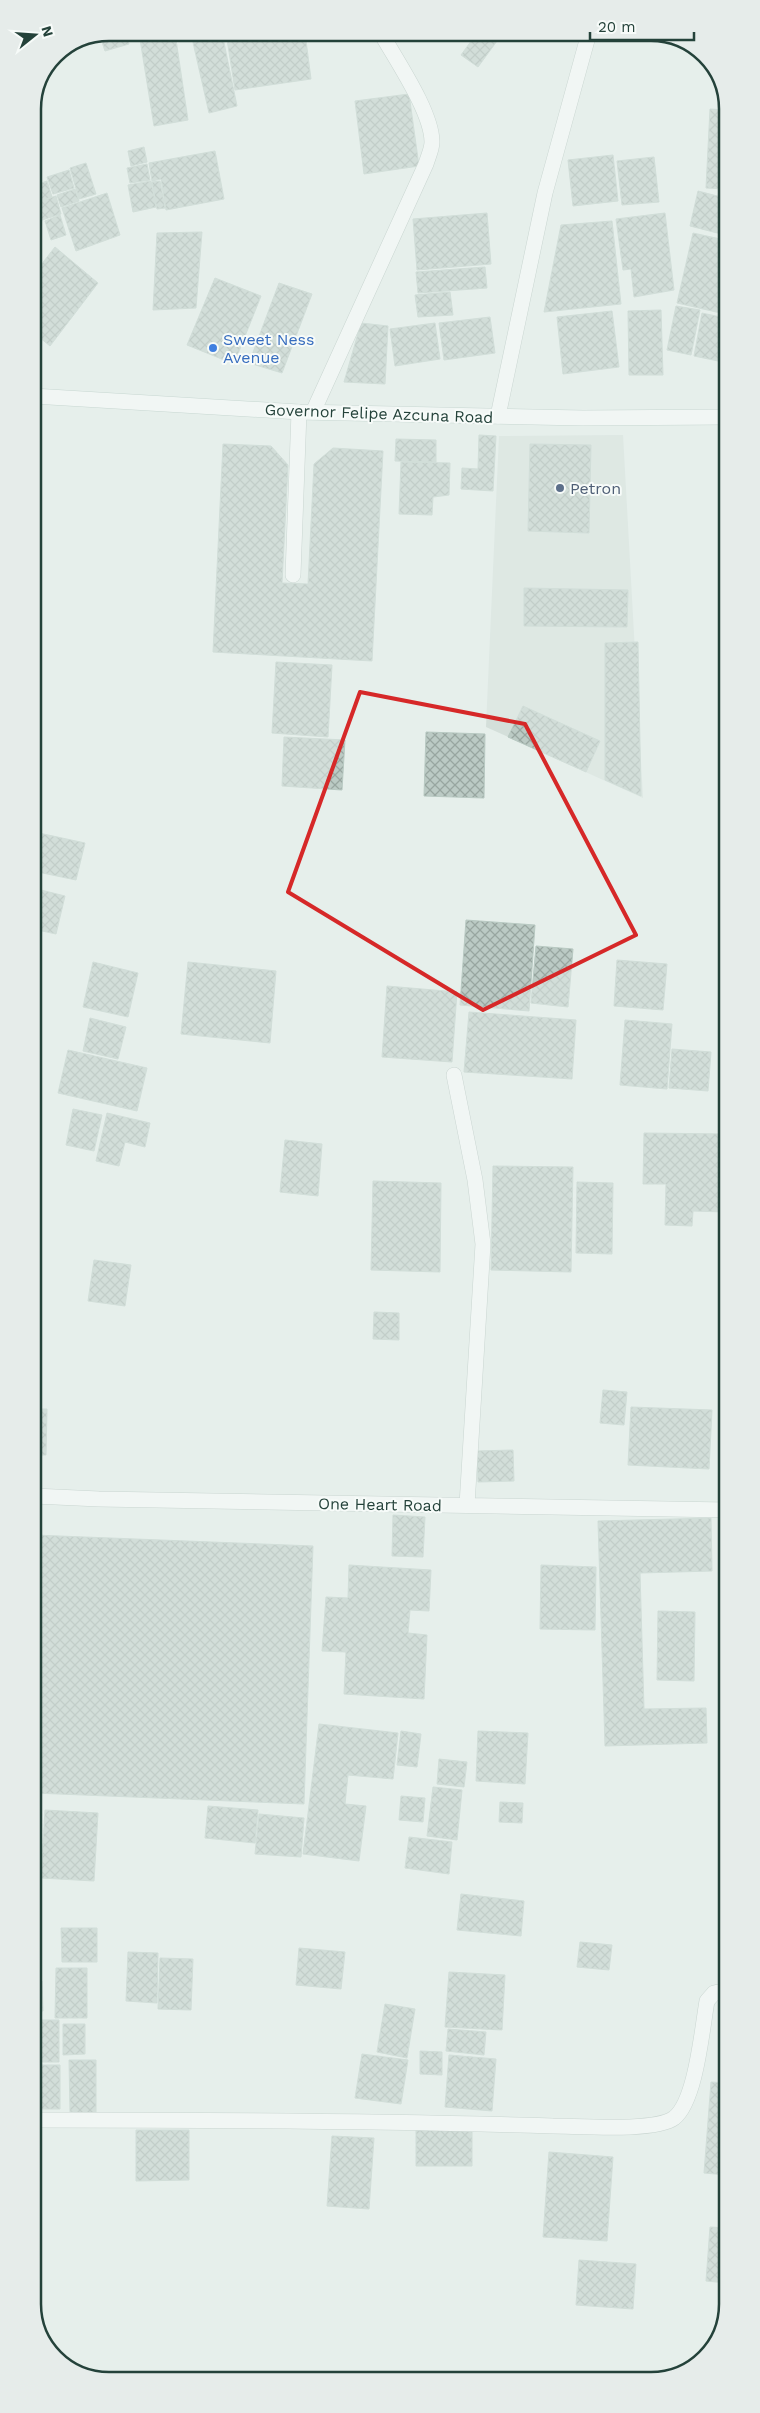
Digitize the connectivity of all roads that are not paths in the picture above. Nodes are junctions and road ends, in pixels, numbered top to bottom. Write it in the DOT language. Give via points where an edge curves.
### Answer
graph roads {
  1 [pos="385,41"];
  2 [pos="587,41"];
  3 [pos="41,396"];
  4 [pos="306,412"];
  5 [pos="498,416"];
  6 [pos="719,417"];
  7 [pos="293,575"];
  8 [pos="454,1075"];
  9 [pos="41,1496"];
  10 [pos="467,1505"];
  11 [pos="719,1510"];
  12 [pos="719,1992"];
  13 [pos="41,2120"];
  1 -- 4 [label="street" via="421,105 430,125 432,143 426,164"];
  2 -- 5 [label="street" via="545,192"];
  3 -- 4 [label="street, Governor Felipe Azcuna Road"];
  4 -- 5 [label="street, Governor Felipe Azcuna Road"];
  4 -- 7 [label="street"];
  5 -- 6 [label="street, Governor Felipe Azcuna Road"];
  8 -- 10 [label="street" via="475,1180 483,1244"];
  9 -- 10 [label="street, One Heart Road"];
  10 -- 11 [label="street, One Heart Road"];
  12 -- 13 [label="street" via="707,2001 691,2092 674,2118 660,2124 606,2127 350,2121"];
}
